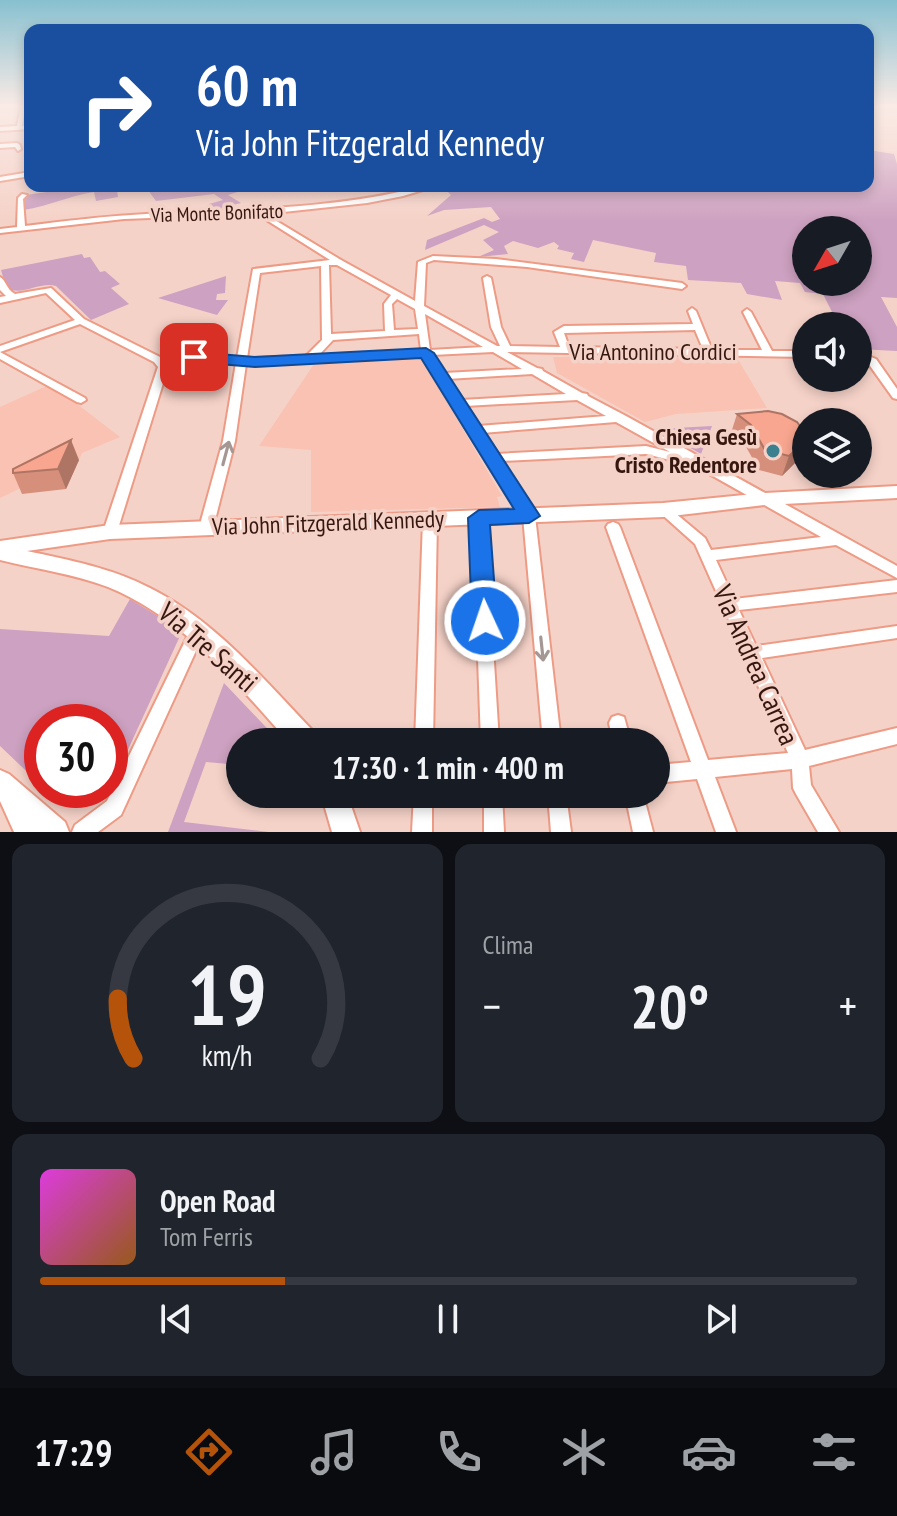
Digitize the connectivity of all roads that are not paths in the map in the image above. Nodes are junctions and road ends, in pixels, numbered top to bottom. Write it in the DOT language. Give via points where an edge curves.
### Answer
graph roads {
  1 [pos="0,146"];
  2 [pos="18,149"];
  3 [pos="24,175"];
  4 [pos="0,179"];
  5 [pos="401,192"];
  6 [pos="410,192"];
  7 [pos="403,194"];
  8 [pos="24,195"];
  9 [pos="260,214"];
  10 [pos="21,228"];
  11 [pos="0,231"];
  12 [pos="338,262"];
  13 [pos="325,264"];
  14 [pos="487,278"];
  15 [pos="0,280"];
  16 [pos="682,286"];
  17 [pos="397,294"];
  18 [pos="13,297"];
  19 [pos="0,300"];
  20 [pos="419,305"];
  21 [pos="692,311"];
  22 [pos="747,312"];
  23 [pos="81,321"];
  24 [pos="699,327"];
  25 [pos="423,331"];
  26 [pos="390,333"];
  27 [pos="326,338"];
  28 [pos="0,349"];
  29 [pos="502,349"];
  30 [pos="566,351"];
  31 [pos="426,353"];
  32 [pos="709,353"];
  33 [pos="768,353"];
  34 [pos="792,354"];
  35 [pos="0,355"];
  36 [pos="309,359"];
  37 [pos="158,360"];
  38 [pos="241,361"];
  39 [pos="872,361"];
  40 [pos="539,371"];
  41 [pos="440,376"];
  42 [pos="583,396"];
  43 [pos="897,396"];
  44 [pos="81,400"];
  45 [pos="458,403"];
  46 [pos="623,418"];
  47 [pos="475,430"];
  48 [pos="687,454"];
  49 [pos="492,458"];
  50 [pos="897,492"];
  51 [pos="765,499"];
  52 [pos="663,510"];
  53 [pos="529,516"];
  54 [pos="479,518"];
  55 [pos="430,520"];
  56 [pos="613,527"];
  57 [pos="206,528"];
  58 [pos="110,532"];
  59 [pos="839,540"];
  60 [pos="0,550"];
  61 [pos="707,556"];
  62 [pos="897,573"];
  63 [pos="897,586"];
  64 [pos="729,605"];
  65 [pos="197,631"];
  66 [pos="897,632"];
  67 [pos="751,653"];
  68 [pos="618,723"];
  69 [pos="292,728"];
  70 [pos="424,728"];
  71 [pos="489,728"];
  72 [pos="551,728"];
  73 [pos="619,728"];
  74 [pos="897,736"];
  75 [pos="800,760"];
  76 [pos="701,770"];
  77 [pos="670,773"];
  78 [pos="4,786"];
  79 [pos="338,808"];
  80 [pos="423,808"];
  81 [pos="493,808"];
  82 [pos="558,808"];
  83 [pos="637,808"];
  84 [pos="29,832"];
  85 [pos="55,832"];
  86 [pos="82,832"];
  87 [pos="346,832"];
  88 [pos="422,832"];
  89 [pos="494,832"];
  90 [pos="561,832"];
  91 [pos="643,832"];
  92 [pos="726,832"];
  93 [pos="829,832"];
  1 -- 2 [label="street"];
  3 -- 4 [label="street"];
  5 -- 7 [label="street"];
  6 -- 7 [label="street, Via Monte Bonifato"];
  7 -- 9 [label="street, Via Monte Bonifato"];
  8 -- 10 [label="street"];
  9 -- 10 [label="street, Via Monte Bonifato" via="127,217"];
  9 -- 12 [label="street"];
  10 -- 11 [label="street, Via Monte Bonifato"];
  12 -- 13 [label="street"];
  12 -- 17 [label="street"];
  13 -- 27 [label="street"];
  13 -- 38 [label="street" via="256,271"];
  14 -- 29 [label="street"];
  15 -- 18 [label="street"];
  16 -- 20 [label="street" via="511,260 433,258 421,265"];
  17 -- 20 [label="street"];
  17 -- 26 [label="street" via="388,304"];
  18 -- 19 [label="street"];
  18 -- 23 [label="street" via="48,290"];
  20 -- 25 [label="street"];
  20 -- 29 [label="street"];
  21 -- 24 [label="street"];
  22 -- 33 [label="street"];
  23 -- 28 [label="street"];
  23 -- 37 [label="street"];
  24 -- 30 [label="street" via="564,329 559,332"];
  24 -- 32 [label="street"];
  25 -- 26 [label="street"];
  25 -- 31 [label="street"];
  26 -- 27 [label="street"];
  27 -- 36 [label="street"];
  29 -- 30 [label="street, Via Antonino Cordici"];
  29 -- 31 [label="street, Via Antonino Cordici"];
  29 -- 40 [label="street"];
  30 -- 32 [label="street, Via Antonino Cordici"];
  31 -- 36 [label="street, Via Antonino Cordici"];
  31 -- 41 [label="street"];
  32 -- 33 [label="street, Via Antonino Cordici"];
  33 -- 34 [label="street, Via Antonino Cordici"];
  35 -- 44 [label="street"];
  36 -- 38 [label="street, Via Antonino Cordici"];
  37 -- 38 [label="street, Via Antonino Cordici"];
  37 -- 58 [label="street" via="163,367"];
  57 -- 38 [label="street, one-way" via="229,441"];
  39 -- 43 [label="street"];
  40 -- 41 [label="street"];
  40 -- 42 [label="street"];
  41 -- 45 [label="street"];
  42 -- 45 [label="street"];
  42 -- 46 [label="street"];
  45 -- 47 [label="street"];
  46 -- 47 [label="street"];
  46 -- 48 [label="street"];
  47 -- 49 [label="street"];
  48 -- 49 [label="street" via="646,450"];
  48 -- 51 [label="street"];
  49 -- 53 [label="street"];
  50 -- 51 [label="street, Via John Fitzgerald Kennedy"];
  51 -- 52 [label="street, Via John Fitzgerald Kennedy"];
  51 -- 59 [label="street"];
  52 -- 53 [label="street, Via John Fitzgerald Kennedy"];
  52 -- 61 [label="street, Via Andrea Carrea" via="700,541"];
  53 -- 54 [label="street, Via John Fitzgerald Kennedy"];
  53 -- 72 [label="street, one-way"];
  54 -- 55 [label="street, Via John Fitzgerald Kennedy"];
  54 -- 71 [label="street"];
  55 -- 57 [label="street, Via John Fitzgerald Kennedy"];
  55 -- 70 [label="street"];
  56 -- 76 [label="street"];
  57 -- 58 [label="street, Via John Fitzgerald Kennedy"];
  58 -- 60 [label="street, Via John Fitzgerald Kennedy"];
  59 -- 61 [label="street"];
  59 -- 62 [label="street"];
  60 -- 65 [label="street, Via Tre Santi" via="116,581 155,600"];
  61 -- 64 [label="street, Via Andrea Carrea"];
  63 -- 64 [label="street"];
  64 -- 67 [label="street, Via Andrea Carrea"];
  65 -- 69 [label="street, Via Tre Santi"];
  65 -- 86 [label="street" via="114,808"];
  66 -- 67 [label="street"];
  67 -- 75 [label="street, Via Andrea Carrea"];
  68 -- 73 [label="street"];
  74 -- 75 [label="street"];
  75 -- 76 [label="street"];
  75 -- 93 [label="street, Via Andrea Carrea" via="802,788"];
  76 -- 77 [label="street"];
  76 -- 92 [label="street"];
  78 -- 84 [label="street"];
  78 -- 85 [label="street"];
  79 -- 87 [label="street"];
  80 -- 88 [label="street"];
  81 -- 89 [label="street"];
  82 -- 90 [label="street"];
  83 -- 91 [label="street"];
}
